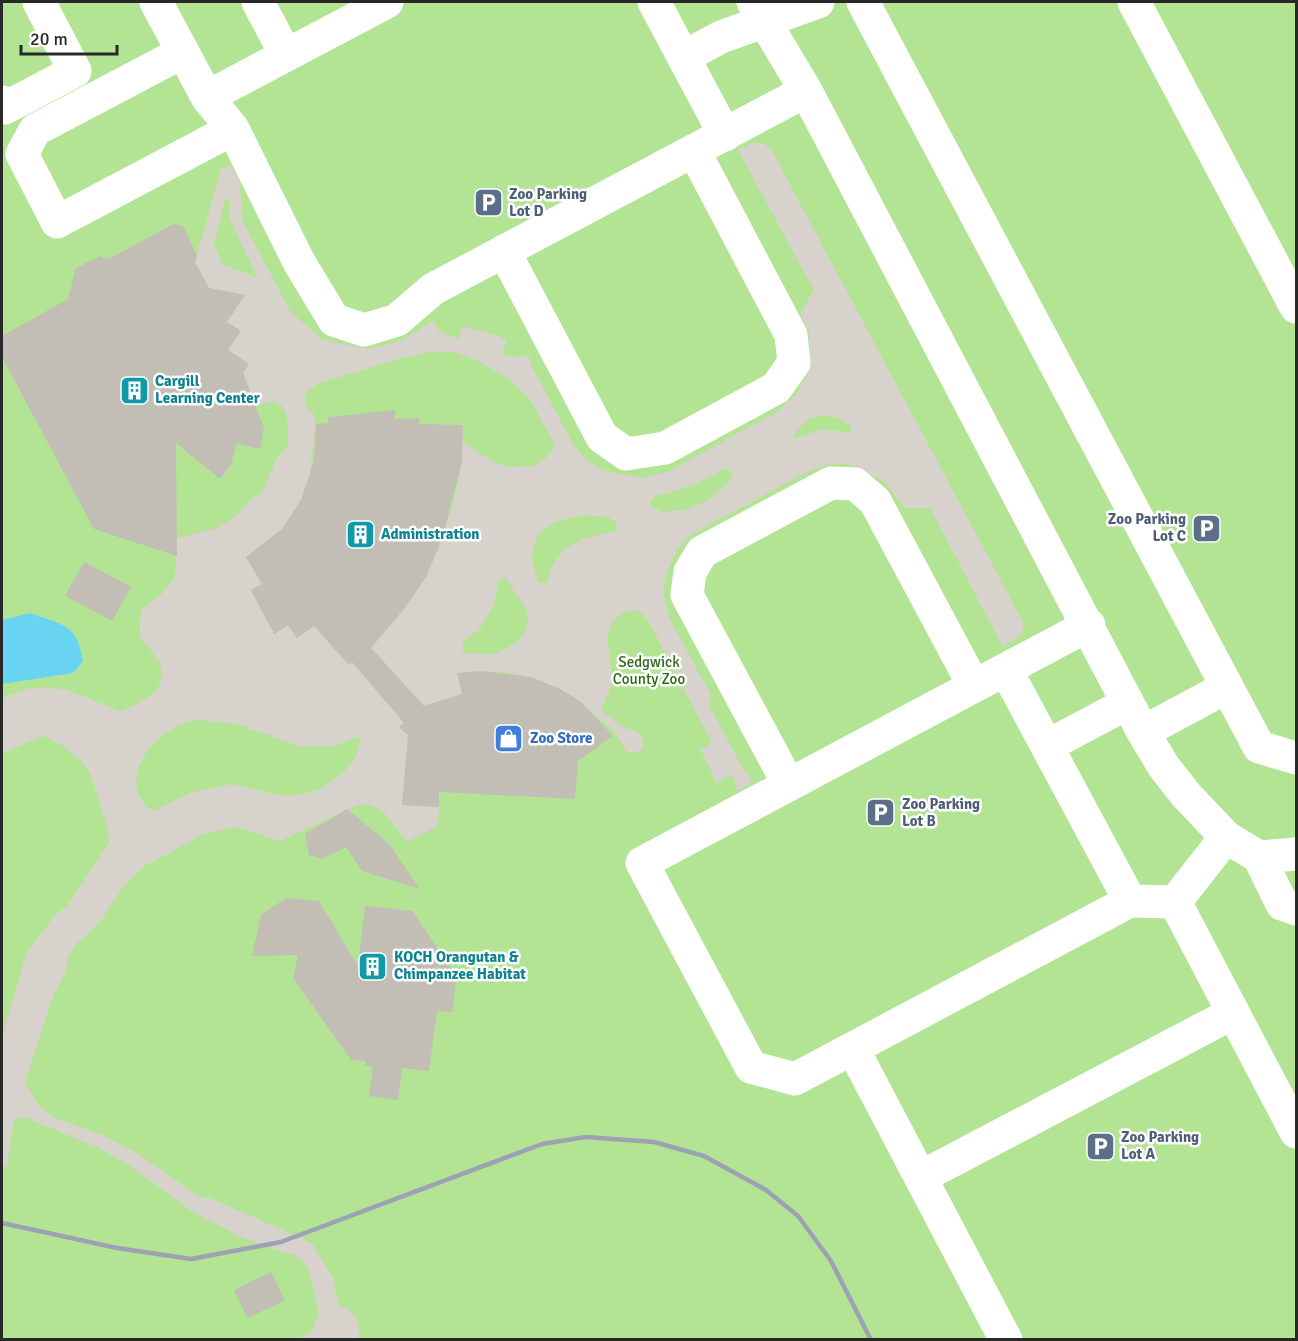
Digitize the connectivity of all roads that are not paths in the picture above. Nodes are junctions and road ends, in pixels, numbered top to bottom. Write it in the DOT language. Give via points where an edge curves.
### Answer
graph roads {
  1 [pos="39,2"];
  2 [pos="156,2"];
  3 [pos="258,2"];
  4 [pos="387,2"];
  5 [pos="654,2"];
  6 [pos="818,2"];
  7 [pos="862,2"];
  8 [pos="1134,2"];
  9 [pos="760,12"];
  10 [pos="183,52"];
  11 [pos="286,55"];
  12 [pos="684,57"];
  13 [pos="40,89"];
  14 [pos="806,92"];
  15 [pos="207,97"];
  16 [pos="2,102"];
  17 [pos="55,119"];
  18 [pos="233,129"];
  19 [pos="725,135"];
  20 [pos="694,151"];
  21 [pos="504,251"];
  22 [pos="1296,307"];
  23 [pos="1089,625"];
  24 [pos="1006,670"];
  25 [pos="974,687"];
  26 [pos="1227,687"];
  27 [pos="1128,703"];
  28 [pos="1143,732"];
  29 [pos="1047,746"];
  30 [pos="1296,758"];
  31 [pos="789,785"];
  32 [pos="1226,837"];
  33 [pos="1296,854"];
  34 [pos="1258,857"];
  35 [pos="1130,901"];
  36 [pos="1175,902"];
  37 [pos="1296,909"];
  38 [pos="1233,1012"];
  39 [pos="852,1048"];
  40 [pos="1296,1132"];
  41 [pos="921,1177"];
  42 [pos="1006,1340"];
  1 -- 13 [label="street" via="75,70"];
  2 -- 10 [label="street"];
  3 -- 11 [label="street"];
  4 -- 11 [label="street"];
  5 -- 12 [label="street"];
  6 -- 9 [label="street"];
  7 -- 26 [label="street"];
  8 -- 22 [label="street"];
  9 -- 12 [label="street"];
  9 -- 14 [label="street"];
  10 -- 15 [label="street"];
  10 -- 17 [label="street"];
  11 -- 15 [label="street"];
  12 -- 19 [label="street"];
  13 -- 16 [label="street" via="4,108"];
  13 -- 17 [label="street"];
  14 -- 19 [label="street"];
  14 -- 23 [label="street"];
  15 -- 18 [label="street"];
  17 -- 18 [label="street" via="35,129 22,154 57,222"];
  18 -- 21 [label="street" via="299,262 334,320 364,330 397,320 433,289"];
  19 -- 20 [label="street"];
  20 -- 21 [label="street"];
  20 -- 21 [label="street" via="791,335 794,363 776,388 665,448 626,454 602,437"];
  23 -- 24 [label="street"];
  23 -- 27 [label="street"];
  24 -- 25 [label="street"];
  24 -- 29 [label="street"];
  25 -- 31 [label="street"];
  25 -- 31 [label="street" via="875,501 855,484 831,483 791,504 702,552 690,572 687,596"];
  26 -- 28 [label="street"];
  26 -- 30 [label="street" via="1259,747"];
  27 -- 28 [label="street"];
  27 -- 29 [label="street"];
  28 -- 32 [label="street" via="1187,796"];
  29 -- 35 [label="street"];
  31 -- 39 [label="street" via="642,863 751,1067 795,1078"];
  32 -- 34 [label="street"];
  32 -- 36 [label="street"];
  33 -- 34 [label="street"];
  34 -- 37 [label="street" via="1282,904"];
  35 -- 36 [label="street"];
  35 -- 39 [label="street"];
  36 -- 38 [label="street"];
  38 -- 40 [label="street"];
  38 -- 41 [label="street"];
  39 -- 41 [label="street"];
  41 -- 42 [label="street"];
}
